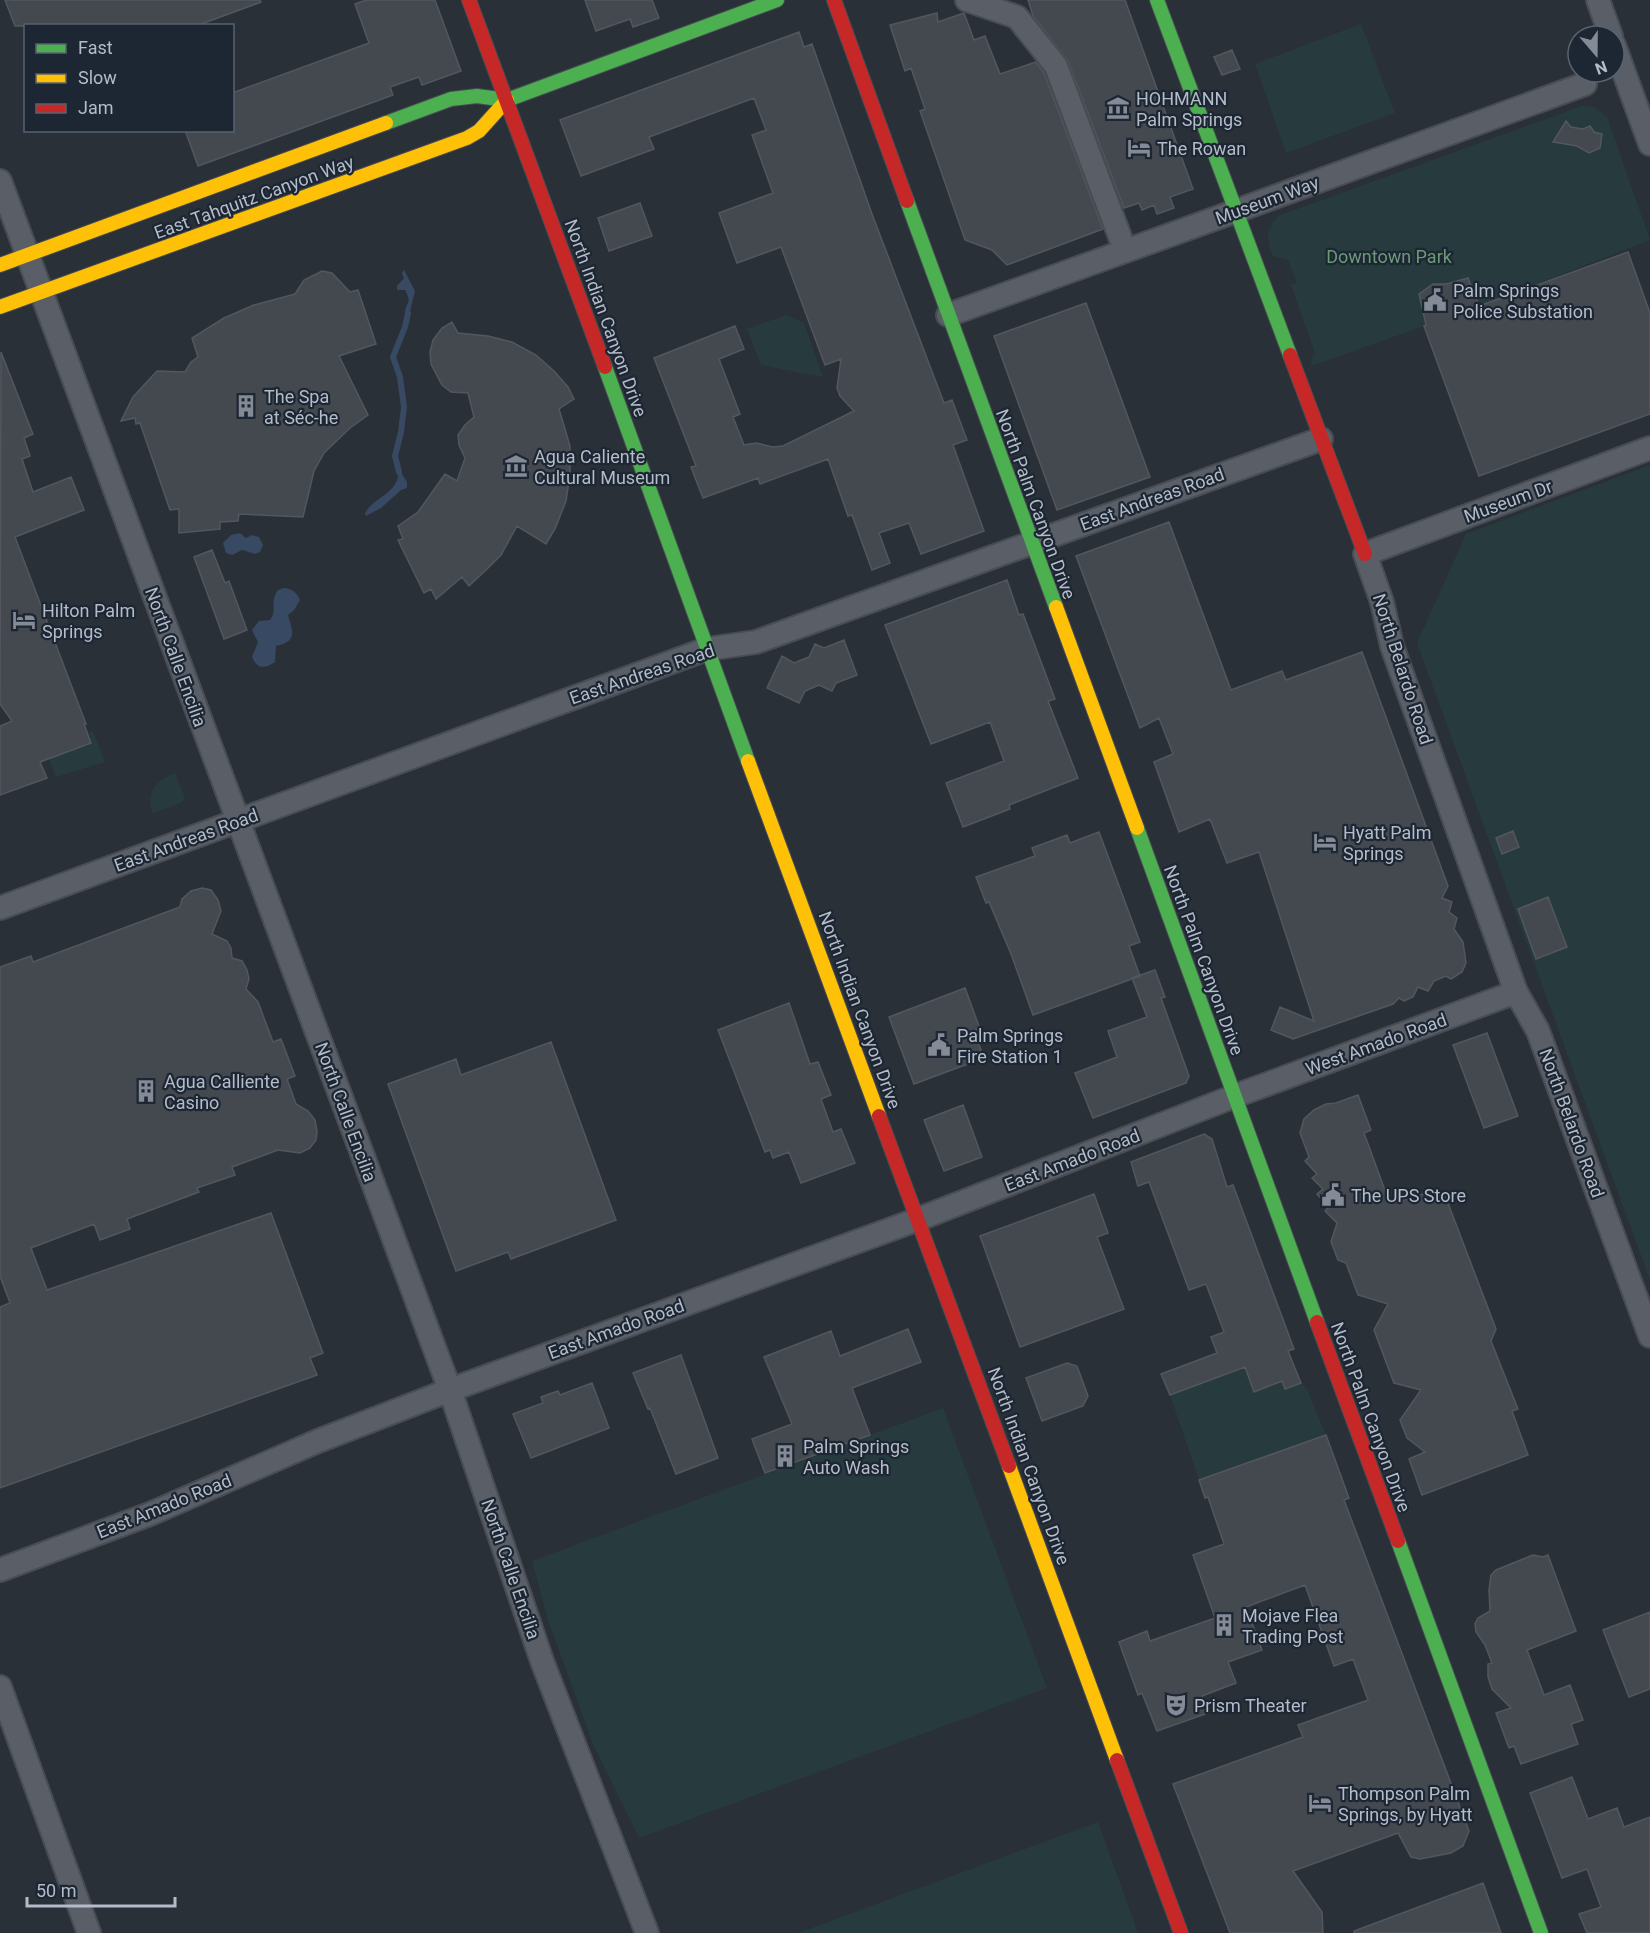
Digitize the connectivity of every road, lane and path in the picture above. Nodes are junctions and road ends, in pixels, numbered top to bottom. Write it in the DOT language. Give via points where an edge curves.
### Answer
graph roads {
  1 [pos="469,0"];
  2 [pos="777,0"];
  3 [pos="834,0"];
  4 [pos="967,0"];
  5 [pos="1156,0"];
  6 [pos="1598,0"];
  7 [pos="1607,24"];
  8 [pos="1626,78"];
  9 [pos="1585,84"];
  10 [pos="507,100"];
  11 [pos="1650,144"];
  12 [pos="0,181"];
  13 [pos="1236,211"];
  14 [pos="1120,237"];
  15 [pos="29,255"];
  16 [pos="0,266"];
  17 [pos="42,292"];
  18 [pos="0,307"];
  19 [pos="948,315"];
  20 [pos="1321,439"];
  21 [pos="1650,448"];
  22 [pos="1031,542"];
  23 [pos="1365,554"];
  24 [pos="707,649"];
  25 [pos="237,821"];
  26 [pos="0,908"];
  27 [pos="1516,992"];
  28 [pos="1235,1096"];
  29 [pos="919,1219"];
  30 [pos="1650,1336"];
  31 [pos="450,1390"];
  32 [pos="0,1570"];
  33 [pos="0,1687"];
  34 [pos="89,1933"];
  35 [pos="647,1933"];
  36 [pos="1181,1933"];
  37 [pos="1541,1933"];
  1 -- 10 [label="main road, North Indian Canyon Drive"];
  2 -- 10 [label="main road, East Tahquitz Canyon Way"];
  3 -- 19 [label="main road, North Palm Canyon Drive"];
  4 -- 14 [label="street" via="1017,17 1056,66"];
  5 -- 13 [label="main road, North Belardo Road"];
  6 -- 7 [label="street"];
  8 -- 11 [label="street"];
  9 -- 13 [label="street, Museum Way"];
  10 -- 15 [label="main road, East Tahquitz Canyon Way" via="477,96 451,99"];
  10 -- 17 [label="main road, East Tahquitz Canyon Way" via="479,131 467,138"];
  10 -- 24 [label="main road, North Indian Canyon Drive"];
  12 -- 15 [label="street, North Calle Encilia"];
  13 -- 19 [label="street, Museum Way"];
  13 -- 20 [label="main road, North Belardo Road"];
  15 -- 16 [label="main road, East Tahquitz Canyon Way"];
  15 -- 17 [label="street, North Calle Encilia"];
  17 -- 18 [label="main road, East Tahquitz Canyon Way"];
  17 -- 25 [label="street, North Calle Encilia"];
  19 -- 22 [label="main road, North Palm Canyon Drive"];
  20 -- 22 [label="street, East Andreas Road"];
  20 -- 23 [label="main road, North Belardo Road"];
  21 -- 23 [label="street, Museum Dr"];
  22 -- 24 [label="street, East Andreas Road" via="756,642"];
  22 -- 28 [label="main road, North Palm Canyon Drive"];
  23 -- 27 [label="street, North Belardo Road" via="1392,646"];
  24 -- 25 [label="street, East Andreas Road"];
  24 -- 29 [label="main road, North Indian Canyon Drive"];
  25 -- 26 [label="street, East Andreas Road"];
  25 -- 31 [label="street, North Calle Encilia"];
  27 -- 28 [label="street, West Amado Road"];
  27 -- 30 [label="street, North Belardo Road" via="1538,1031"];
  28 -- 29 [label="street, East Amado Road"];
  28 -- 37 [label="main road, North Palm Canyon Drive"];
  29 -- 31 [label="street, East Amado Road"];
  29 -- 36 [label="main road, North Indian Canyon Drive"];
  31 -- 32 [label="street, East Amado Road" via="318,1441 150,1514"];
  31 -- 35 [label="street, North Calle Encilia" via="542,1660"];
  33 -- 34 [label="street"];
}
